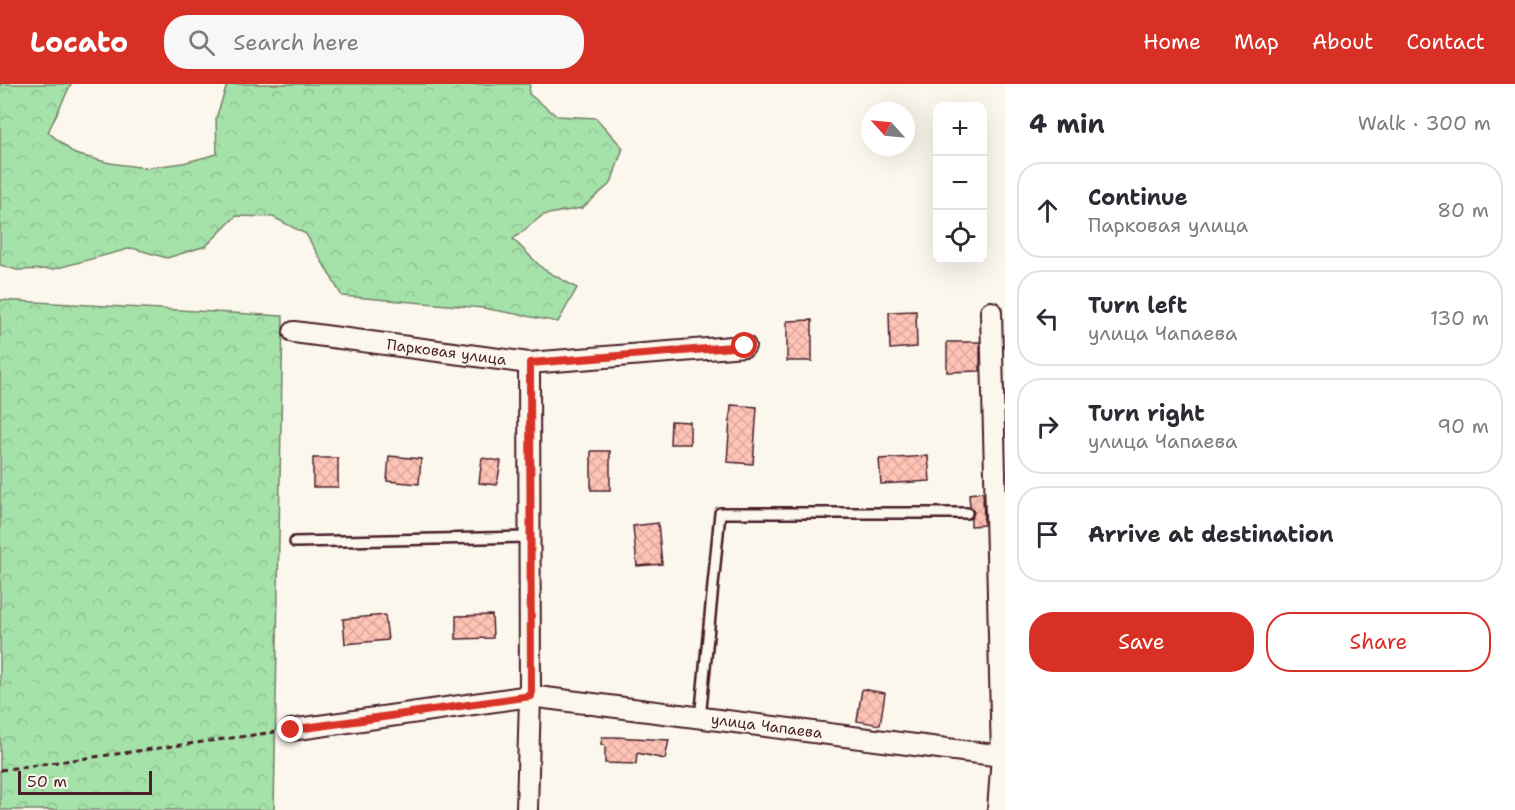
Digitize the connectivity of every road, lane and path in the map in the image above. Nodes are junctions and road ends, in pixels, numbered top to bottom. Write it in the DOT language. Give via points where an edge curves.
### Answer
graph roads {
  1 [pos="991,312"];
  2 [pos="294,332"];
  3 [pos="745,346"];
  4 [pos="530,363"];
  5 [pos="967,513"];
  6 [pos="530,537"];
  7 [pos="295,542"];
  8 [pos="531,696"];
  9 [pos="700,719"];
  10 [pos="291,730"];
  11 [pos="1002,756"];
  12 [pos="0,770"];
  13 [pos="527,810"];
  14 [pos="998,810"];
  1 -- 11 [label="street"];
  2 -- 4 [label="street, Парковая улица"];
  3 -- 4 [label="street, Парковая улица"];
  4 -- 6 [label="street"];
  5 -- 9 [label="lane" via="720,513"];
  6 -- 7 [label="lane"];
  6 -- 8 [label="street"];
  8 -- 9 [label="street, улица Чапаева"];
  8 -- 10 [label="street, улица Чапаева"];
  8 -- 13 [label="street"];
  9 -- 11 [label="street, улица Чапаева"];
  10 -- 12 [label="path"];
  11 -- 14 [label="street"];
}
